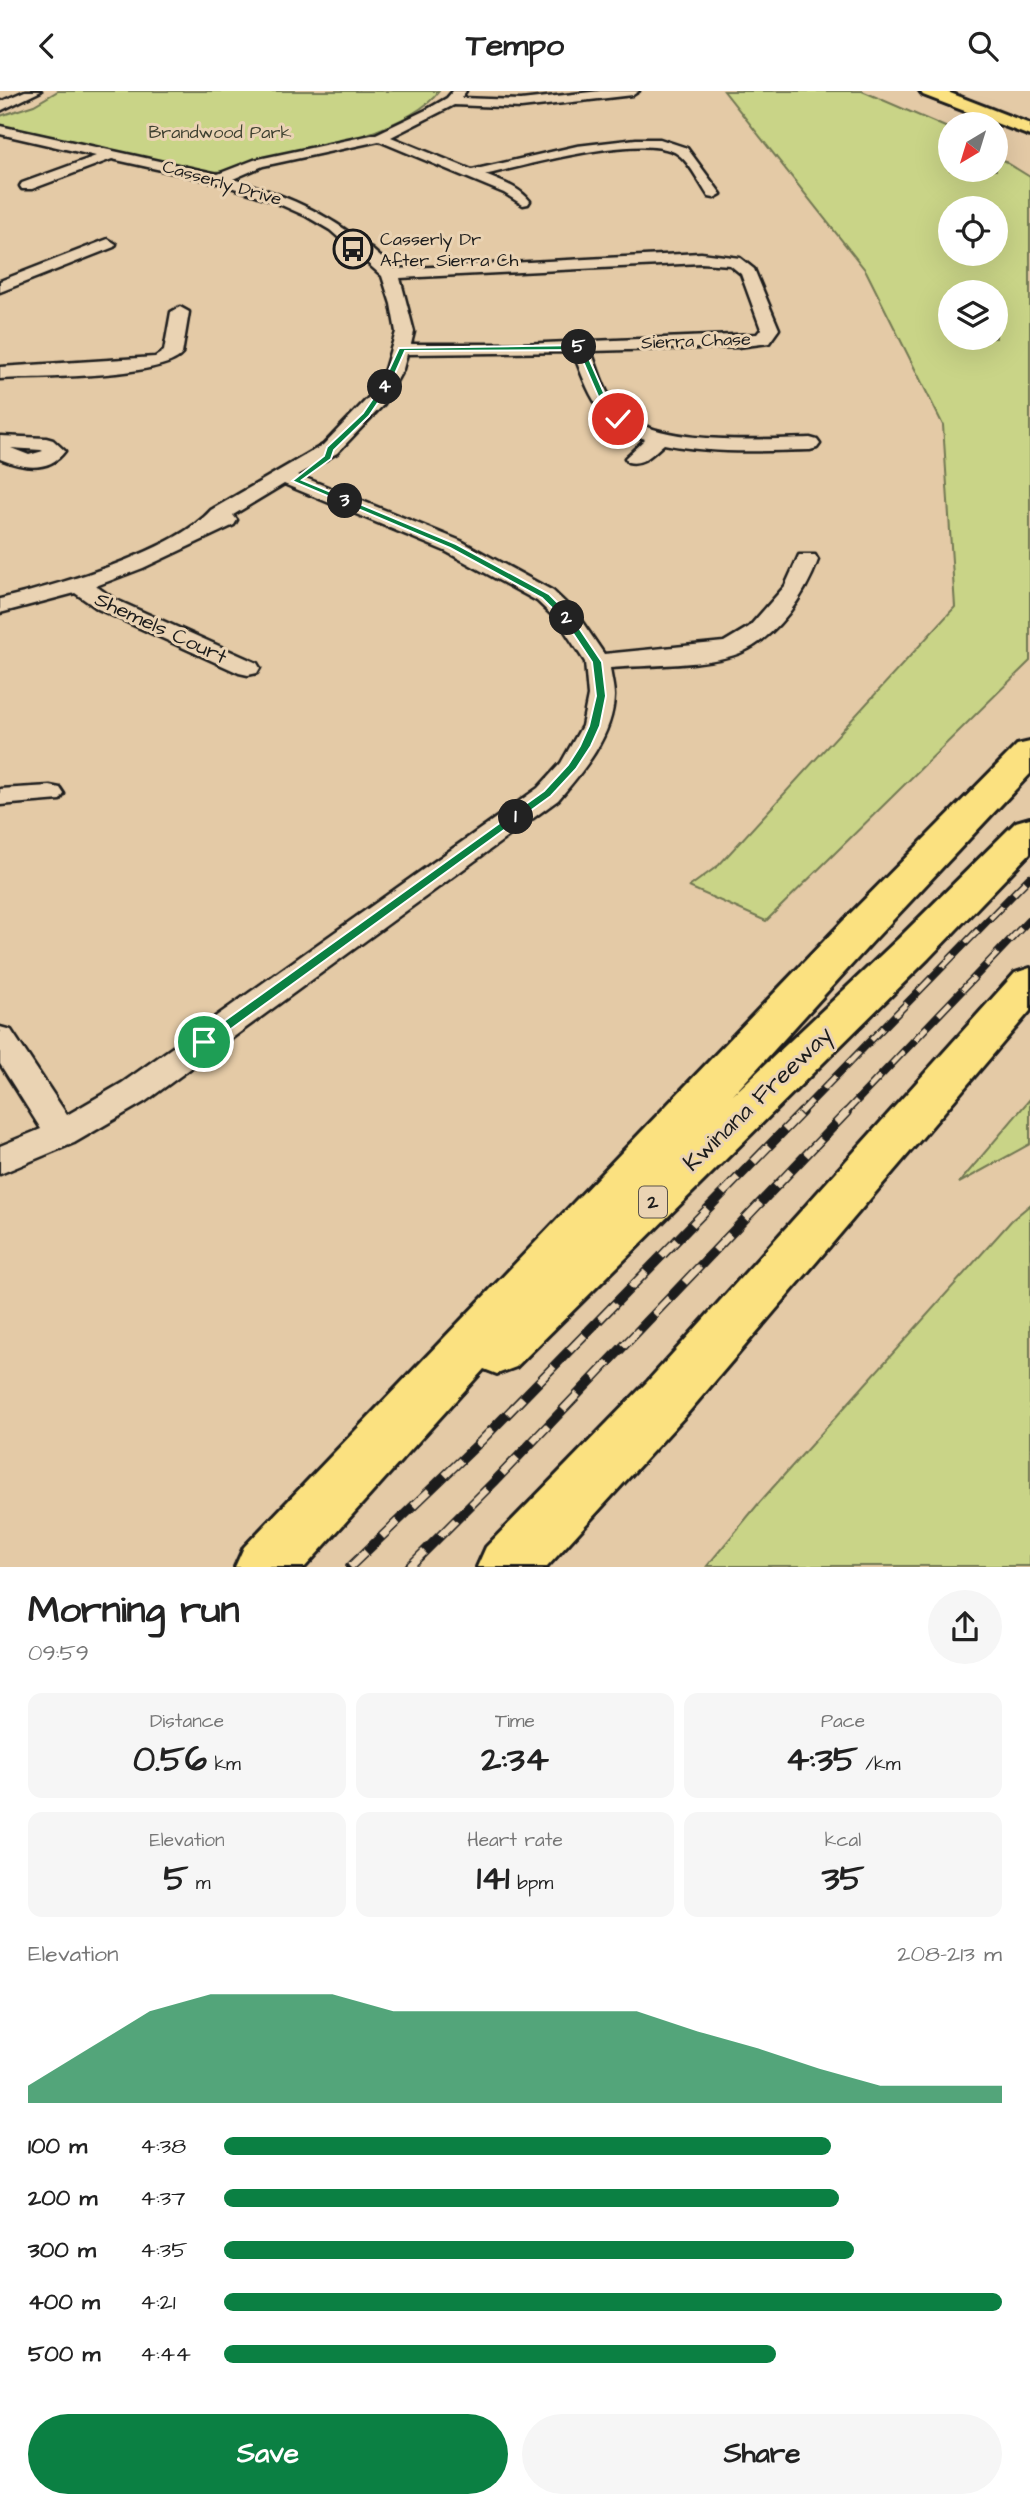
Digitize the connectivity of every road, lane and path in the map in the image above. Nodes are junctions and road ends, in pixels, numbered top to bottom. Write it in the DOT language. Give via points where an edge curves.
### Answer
graph roads {
  1 [pos="35,91"];
  2 [pos="633,91"];
  3 [pos="908,91"];
  4 [pos="929,91"];
  5 [pos="456,96"];
  6 [pos="0,107"];
  7 [pos="956,112"];
  8 [pos="0,130"];
  9 [pos="1030,130"];
  10 [pos="380,137"];
  11 [pos="1008,137"];
  12 [pos="1030,149"];
  13 [pos="111,155"];
  14 [pos="472,174"];
  15 [pos="219,179"];
  16 [pos="27,186"];
  17 [pos="714,194"];
  18 [pos="523,201"];
  19 [pos="108,244"];
  20 [pos="390,274"];
  21 [pos="0,287"];
  22 [pos="180,312"];
  23 [pos="580,347"];
  24 [pos="402,349"];
  25 [pos="0,373"];
  26 [pos="660,437"];
  27 [pos="0,442"];
  28 [pos="810,444"];
  29 [pos="0,451"];
  30 [pos="635,458"];
  31 [pos="282,484"];
  32 [pos="807,560"];
  33 [pos="77,585"];
  34 [pos="0,607"];
  35 [pos="597,662"];
  36 [pos="248,668"];
  37 [pos="1030,753"];
  38 [pos="50,793"];
  39 [pos="0,797"];
  40 [pos="1030,830"];
  41 [pos="1030,983"];
  42 [pos="1030,1022"];
  43 [pos="0,1038"];
  44 [pos="62,1134"];
  45 [pos="0,1161"];
  46 [pos="667,1398"];
  47 [pos="267,1566"];
  48 [pos="507,1566"];
  1 -- 6 [label="street"];
  2 -- 5 [label="street" via="521,104"];
  3 -- 7 [label="highway"];
  4 -- 9 [label="highway"];
  5 -- 10 [label="street"];
  8 -- 13 [label="street, Casserly Drive"];
  10 -- 14 [label="street"];
  10 -- 15 [label="street" via="270,160"];
  11 -- 12 [label="highway"];
  13 -- 15 [label="street, Casserly Drive"];
  13 -- 16 [label="street"];
  14 -- 17 [label="street" via="572,151 658,143 681,149"];
  14 -- 18 [label="street"];
  15 -- 20 [label="street, Casserly Drive" via="311,213 351,238"];
  19 -- 21 [label="street"];
  20 -- 23 [label="street, Sierra Chase" via="725,259 748,272 771,329 763,339 753,341"];
  20 -- 24 [label="street, Casserly Drive" via="405,332"];
  22 -- 25 [label="street" via="173,354 161,361"];
  23 -- 24 [label="street, Sierra Chase"];
  23 -- 26 [label="street" via="608,410 636,429"];
  24 -- 31 [label="street, Casserly Drive" via="377,400 330,449 328,457"];
  26 -- 28 [label="street"];
  26 -- 30 [label="street"];
  27 -- 29 [label="street" via="46,444 55,450 31,461"];
  31 -- 33 [label="street, Casserly Drive" via="231,519"];
  31 -- 35 [label="street" via="453,546 545,596 568,618"];
  32 -- 35 [label="street" via="796,588 757,632 731,648"];
  33 -- 34 [label="street, Casserly Drive"];
  33 -- 36 [label="street, Shemels Court" via="106,604"];
  35 -- 44 [label="street" via="601,696 595,726 572,767 548,794 134,1092"];
  37 -- 47 [label="highway" via="851,938"];
  38 -- 39 [label="street"];
  40 -- 47 [label="highway, Kwinana Freeway / 2" via="629,1224"];
  41 -- 46 [label="highway"];
  42 -- 46 [label="highway"];
  43 -- 44 [label="street"];
  44 -- 45 [label="street"];
  46 -- 48 [label="highway"];
}
